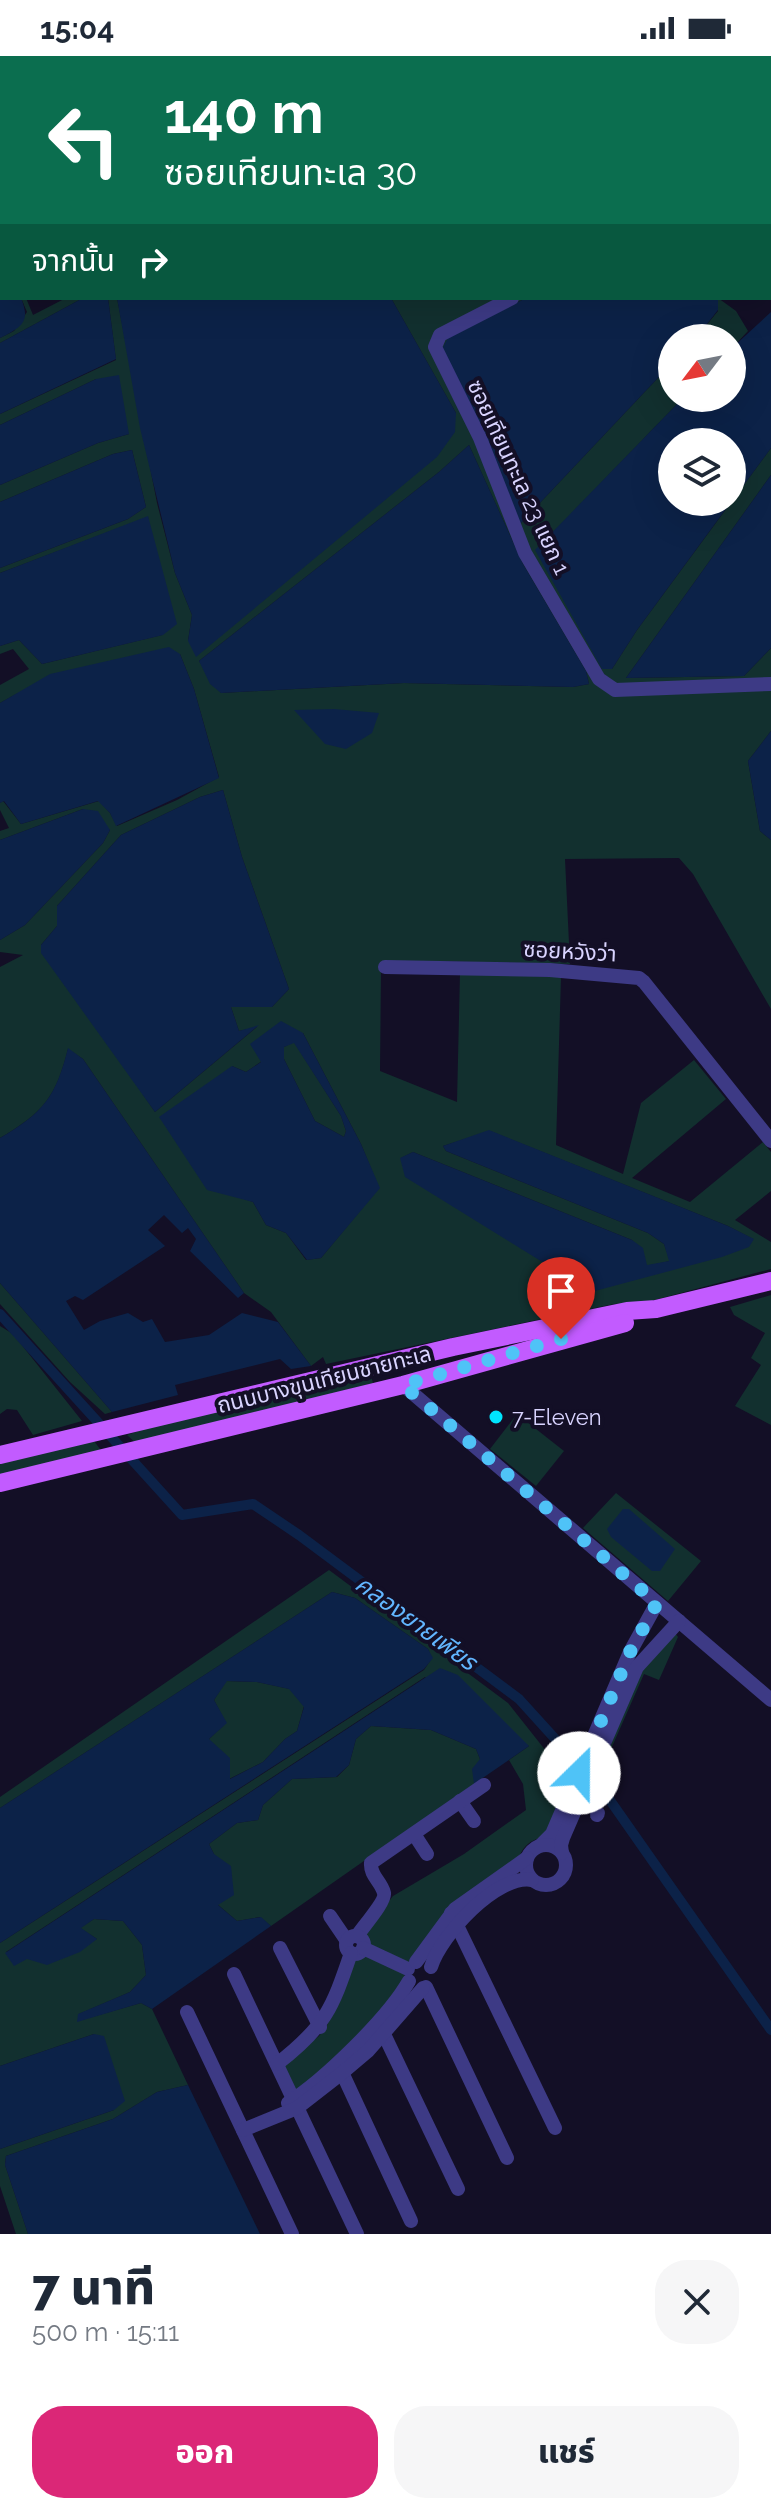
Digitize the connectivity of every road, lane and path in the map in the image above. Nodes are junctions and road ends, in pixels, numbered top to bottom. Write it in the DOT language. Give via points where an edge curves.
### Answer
graph roads {
  1 [pos="508,300"];
  2 [pos="771,684"];
  3 [pos="385,967"];
  4 [pos="771,1141"];
  5 [pos="771,1281"];
  6 [pos="656,1309"];
  7 [pos="354,1371"];
  8 [pos="377,1374"];
  9 [pos="403,1385"];
  10 [pos="367,1394"];
  11 [pos="0,1455"];
  12 [pos="0,1483"];
  13 [pos="657,1603"];
  14 [pos="679,1621"];
  15 [pos="636,1658"];
  16 [pos="771,1700"];
  17 [pos="484,1785"];
  18 [pos="577,1791"];
  19 [pos="460,1801"];
  20 [pos="474,1821"];
  21 [pos="414,1834"];
  22 [pos="541,1845"];
  23 [pos="562,1853"];
  24 [pos="427,1854"];
  25 [pos="527,1858"];
  26 [pos="532,1880"];
  27 [pos="330,1916"];
  28 [pos="454,1918"];
  29 [pos="354,1944"];
  30 [pos="280,1948"];
  31 [pos="431,1967"];
  32 [pos="234,1974"];
  33 [pos="416,1977"];
  34 [pos="187,2012"];
  35 [pos="380,2026"];
  36 [pos="320,2027"];
  37 [pos="277,2064"];
  38 [pos="339,2068"];
  39 [pos="295,2104"];
  40 [pos="555,2128"];
  41 [pos="243,2130"];
  42 [pos="507,2158"];
  43 [pos="458,2189"];
  44 [pos="411,2221"];
  45 [pos="292,2234"];
  46 [pos="357,2234"];
  1 -- 2 [label="street, ซอยเทียนทะเล 23 แยก 1" via="440,335 436,353 480,438 525,553 599,679 615,690"];
  3 -- 4 [label="street, ซอยหวังว่า" via="550,970 639,978"];
  5 -- 6 [label="main road, ถนนบางขุนเทียนชายทะเล"];
  6 -- 7 [label="main road, ถนนบางขุนเทียนชายทะเล"];
  6 -- 9 [label="main road, ถนนบางขุนเทียนชายทะเล" via="603,1330"];
  7 -- 8 [label="main road"];
  7 -- 11 [label="main road, ถนนบางขุนเทียนชายทะเล"];
  8 -- 9 [label="main road" via="389,1374"];
  8 -- 10 [label="main road" via="376,1387"];
  9 -- 10 [label="main road, ถนนบางขุนเทียนชายทะเล"];
  9 -- 13 [label="street"];
  10 -- 12 [label="main road, ถนนบางขุนเทียนชายทะเล"];
  13 -- 14 [label="street"];
  13 -- 15 [label="street"];
  14 -- 15 [label="street"];
  14 -- 16 [label="street"];
  15 -- 18 [label="street" via="637,1667"];
  17 -- 19 [label="street"];
  18 -- 22 [label="street"];
  18 -- 23 [label="street"];
  19 -- 20 [label="street"];
  19 -- 21 [label="street"];
  21 -- 24 [label="street"];
  21 -- 29 [label="street" via="371,1863 383,1901"];
  22 -- 23 [label="street"];
  22 -- 25 [label="street"];
  23 -- 26 [label="street" via="562,1877 545,1885"];
  25 -- 26 [label="street"];
  25 -- 28 [label="street" via="477,1891"];
  26 -- 28 [label="street" via="512,1883"];
  27 -- 29 [label="street"];
  28 -- 31 [label="street"];
  28 -- 33 [label="street"];
  28 -- 40 [label="street"];
  29 -- 33 [label="street"];
  29 -- 36 [label="street"];
  30 -- 36 [label="street"];
  31 -- 33 [label="street" via="424,1962"];
  31 -- 33 [label="street" via="433,1980"];
  32 -- 37 [label="street"];
  33 -- 35 [label="street"];
  33 -- 42 [label="street"];
  34 -- 41 [label="street"];
  35 -- 38 [label="street"];
  35 -- 43 [label="street"];
  36 -- 37 [label="street"];
  37 -- 39 [label="street"];
  38 -- 39 [label="street"];
  38 -- 44 [label="street"];
  39 -- 41 [label="street"];
  39 -- 46 [label="street"];
  41 -- 45 [label="street"];
}
